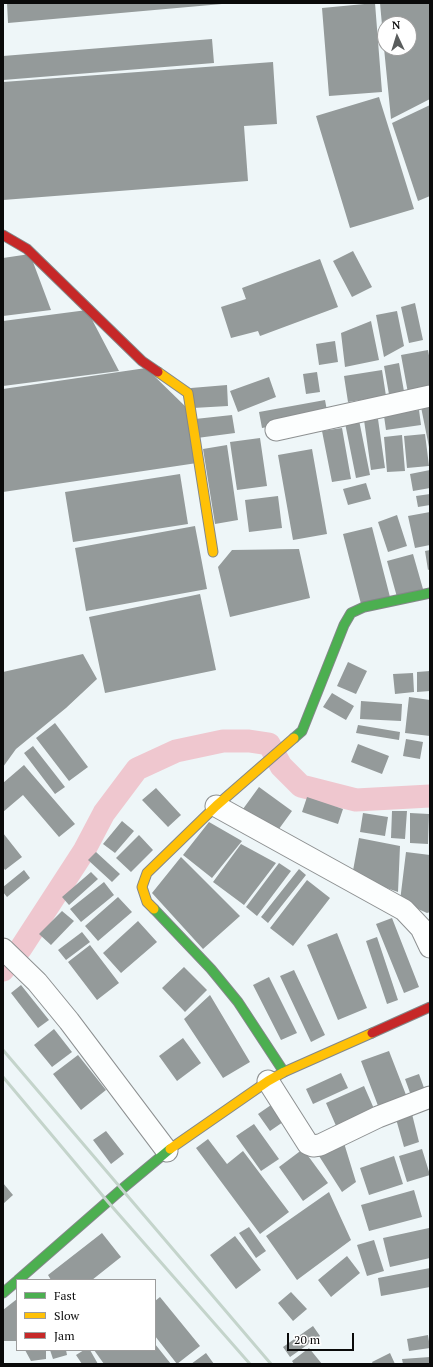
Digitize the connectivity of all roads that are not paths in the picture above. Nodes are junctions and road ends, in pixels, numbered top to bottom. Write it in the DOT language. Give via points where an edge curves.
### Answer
graph roads {
  1 [pos="3,236"];
  2 [pos="430,396"];
  3 [pos="276,430"];
  4 [pos="213,552"];
  5 [pos="430,593"];
  6 [pos="216,806"];
  7 [pos="430,947"];
  8 [pos="3,949"];
  9 [pos="430,1007"];
  10 [pos="276,1077"];
  11 [pos="430,1097"];
  12 [pos="168,1151"];
  13 [pos="18,1279"];
  14 [pos="16,1281"];
  15 [pos="3,1293"];
  1 -- 4 [label="street" via="27,250 142,361 188,393"];
  2 -- 3 [label="street"];
  5 -- 6 [label="street" via="364,607 351,613 302,732"];
  6 -- 7 [label="street" via="404,910 421,928"];
  6 -- 10 [label="street" via="147,873 142,887 147,902 238,1002"];
  8 -- 12 [label="street" via="37,982 69,1021"];
  9 -- 10 [label="street"];
  10 -- 11 [label="street" via="308,1144 313,1146"];
  10 -- 12 [label="street"];
  12 -- 13 [label="street"];
  14 -- 15 [label="street"];
}
